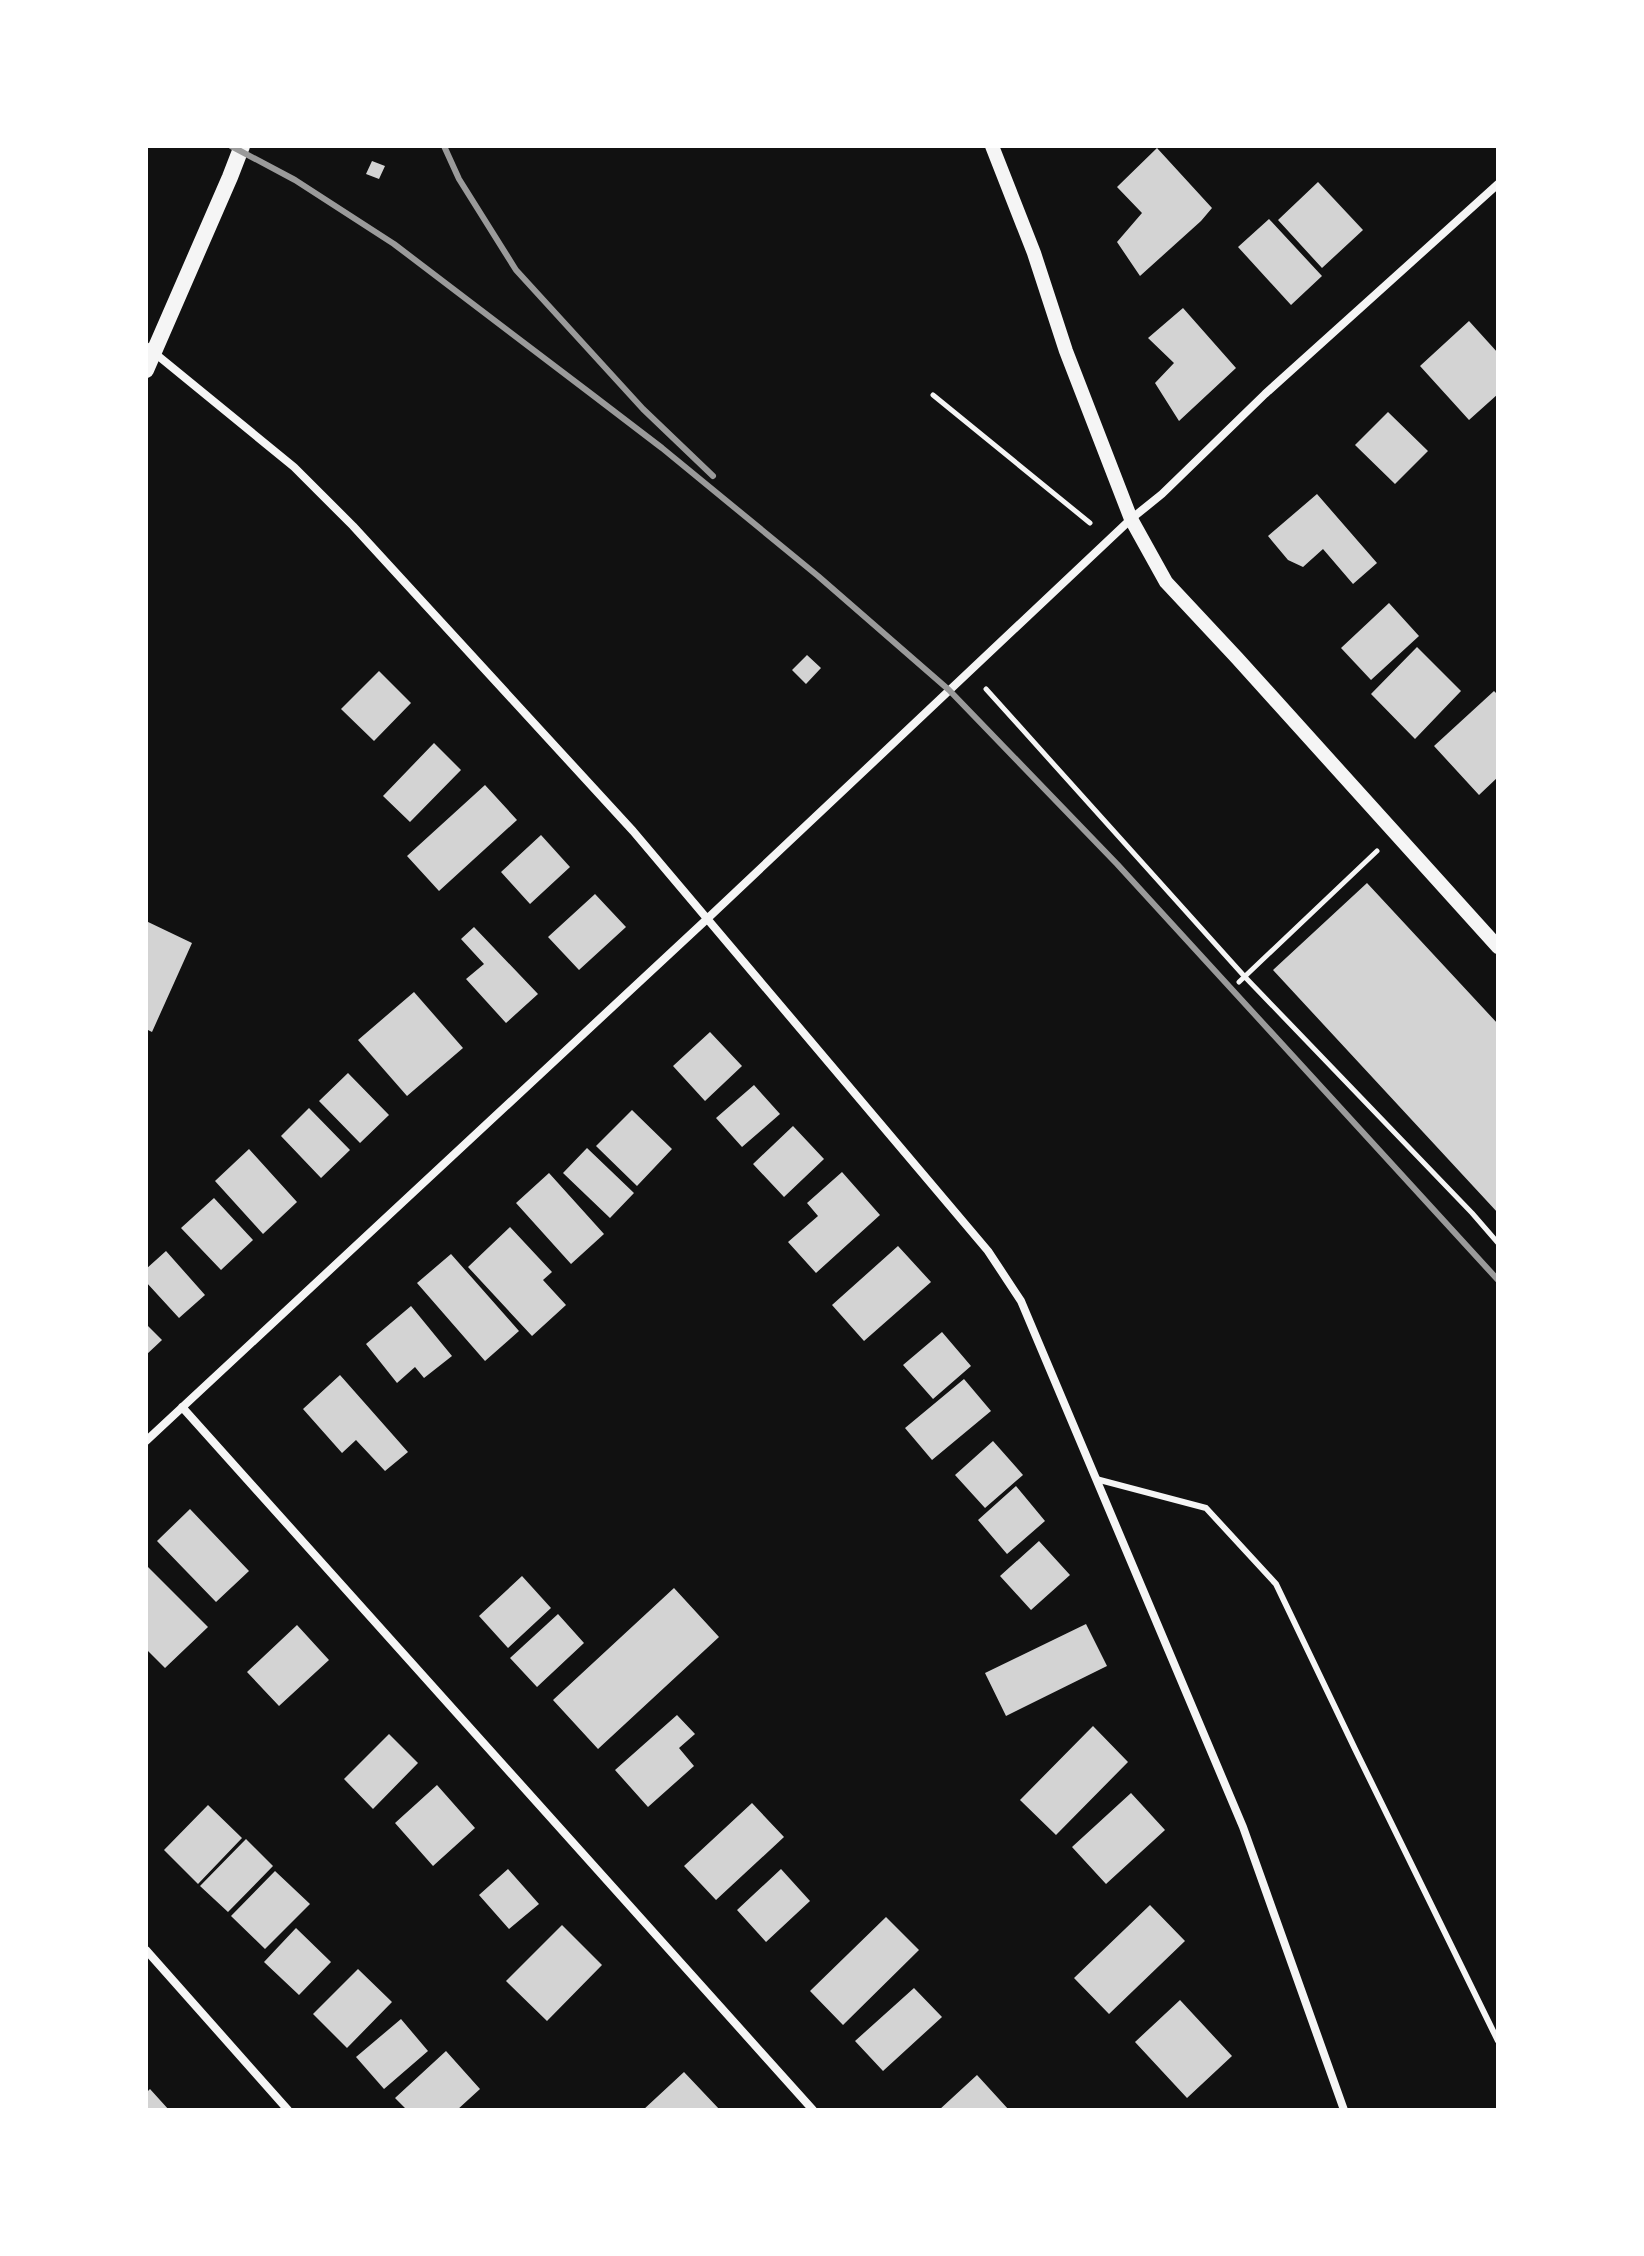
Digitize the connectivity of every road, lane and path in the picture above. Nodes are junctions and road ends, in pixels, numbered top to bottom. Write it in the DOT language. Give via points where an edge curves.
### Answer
graph roads {
  1 [pos="242,146"];
  2 [pos="992,146"];
  3 [pos="1498,184"];
  4 [pos="150,349"];
  5 [pos="146,370"];
  6 [pos="933,395"];
  7 [pos="1131,519"];
  8 [pos="1108,540"];
  9 [pos="970,671"];
  10 [pos="1396,834"];
  11 [pos="707,919"];
  12 [pos="1498,947"];
  13 [pos="1242,979"];
  14 [pos="1498,1243"];
  15 [pos="182,1407"];
  16 [pos="146,1441"];
  17 [pos="1096,1479"];
  18 [pos="146,1950"];
  19 [pos="1498,2041"];
  20 [pos="288,2110"];
  21 [pos="813,2110"];
  22 [pos="1344,2110"];
  1 -- 4 [label="main road"];
  2 -- 7 [label="street"];
  3 -- 7 [label="street"];
  4 -- 5 [label="main road"];
  4 -- 11 [label="street" via="294,467 353,526"];
  6 -- 8 [label="path"];
  7 -- 8 [label="street"];
  7 -- 10 [label="street" via="1166,582"];
  8 -- 9 [label="street"];
  9 -- 11 [label="street"];
  9 -- 13 [label="path"];
  10 -- 12 [label="street"];
  10 -- 13 [label="path"];
  11 -- 15 [label="street"];
  11 -- 17 [label="street" via="988,1251 1021,1301"];
  13 -- 14 [label="path"];
  15 -- 16 [label="street"];
  15 -- 21 [label="street"];
  17 -- 19 [label="lane" via="1206,1508 1276,1584"];
  17 -- 22 [label="street" via="1243,1827"];
  18 -- 20 [label="street"];
}
